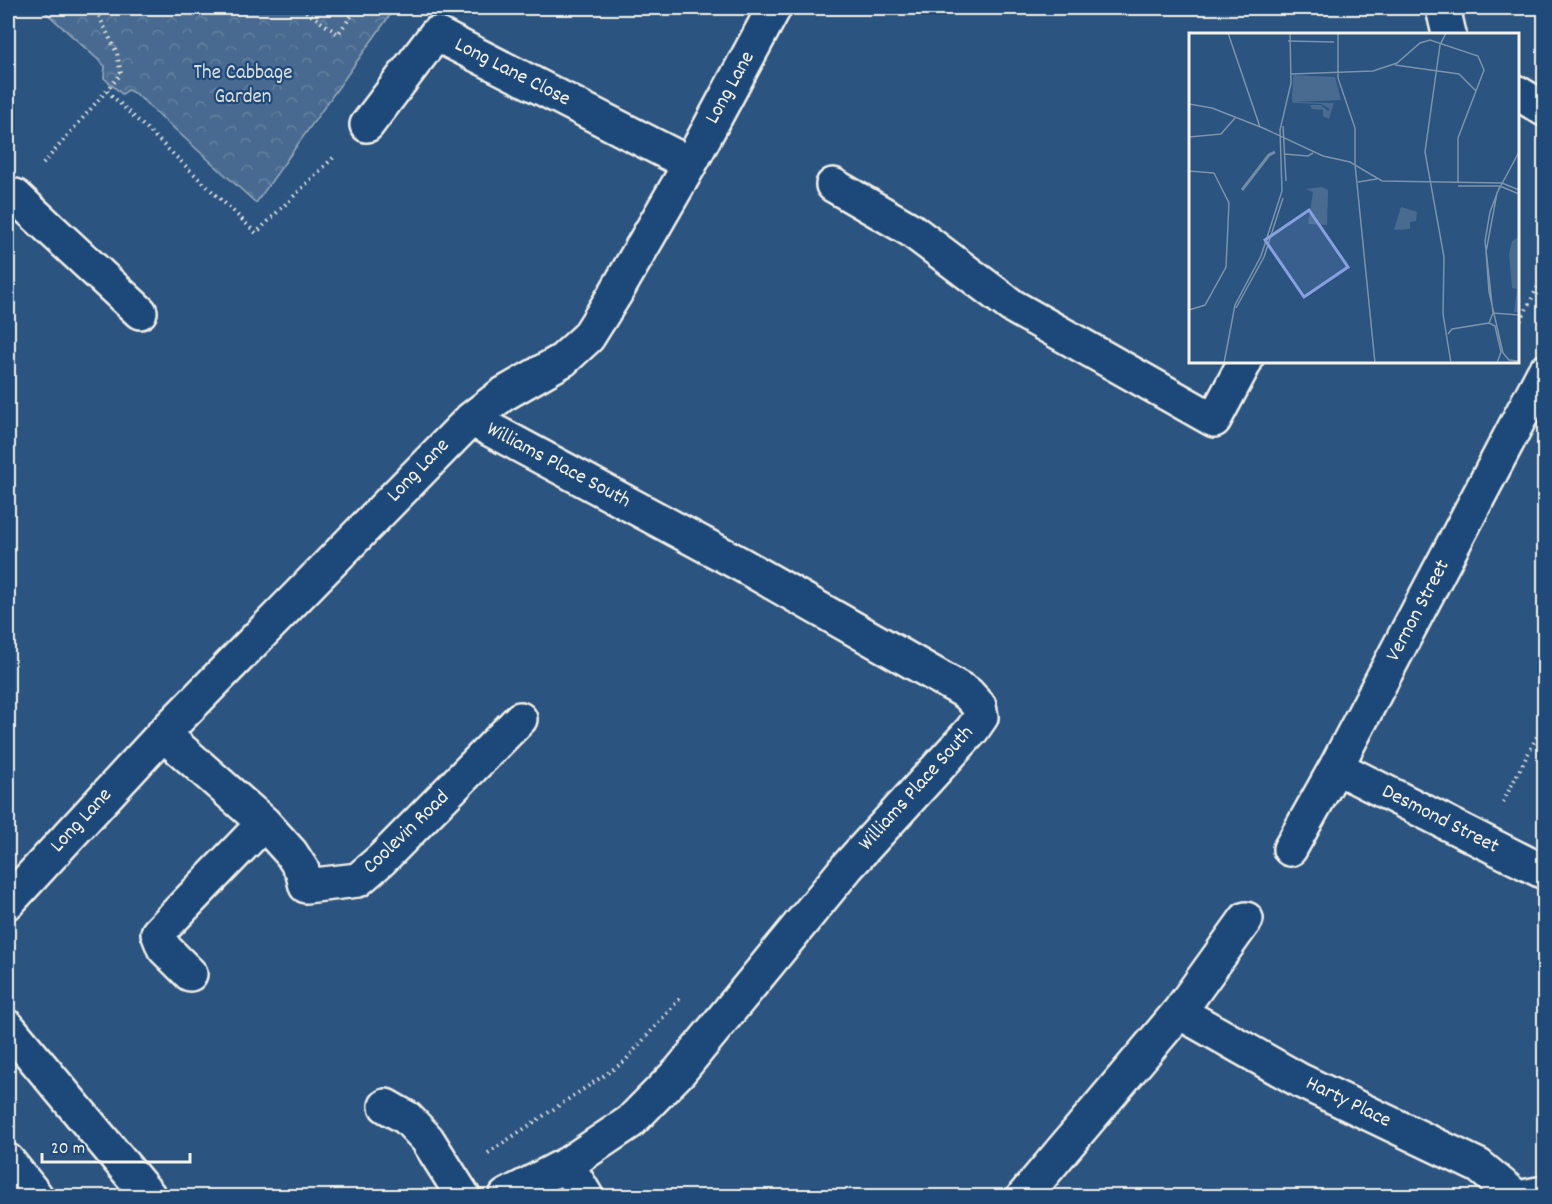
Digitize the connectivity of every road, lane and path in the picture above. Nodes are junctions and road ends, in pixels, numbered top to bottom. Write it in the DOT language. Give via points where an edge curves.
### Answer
graph roads {
  1 [pos="95,8"];
  2 [pos="301,8"];
  3 [pos="357,8"];
  4 [pos="774,8"];
  5 [pos="107,91"];
  6 [pos="1519,94"];
  7 [pos="1545,109"];
  8 [pos="367,124"];
  9 [pos="690,164"];
  10 [pos="833,185"];
  11 [pos="10,196"];
  12 [pos="1545,274"];
  13 [pos="140,312"];
  14 [pos="1519,324"];
  15 [pos="1244,363"];
  16 [pos="1545,372"];
  17 [pos="471,419"];
  18 [pos="520,719"];
  19 [pos="1545,723"];
  20 [pos="163,734"];
  21 [pos="1336,767"];
  22 [pos="1502,804"];
  23 [pos="264,823"];
  24 [pos="1290,849"];
  25 [pos="1545,872"];
  26 [pos="8,902"];
  27 [pos="1246,919"];
  28 [pos="190,974"];
  29 [pos="684,994"];
  30 [pos="1179,1012"];
  31 [pos="8,1027"];
  32 [pos="386,1106"];
  33 [pos="8,1161"];
  34 [pos="569,1163"];
  35 [pos="457,1187"];
  36 [pos="1545,1193"];
  37 [pos="36,1197"];
  38 [pos="149,1197"];
  39 [pos="506,1197"];
  40 [pos="586,1197"];
  41 [pos="1024,1197"];
  42 [pos="1515,1197"];
  43 [pos="1528,1197"];
  1 -- 5 [label="path" via="117,53 121,74"];
  2 -- 3 [label="path" via="338,34"];
  4 -- 9 [label="street, Long Lane"];
  5 -- 8 [label="path" via="256,233"];
  5 -- 11 [label="path"];
  6 -- 7 [label="street"];
  8 -- 9 [label="street, Long Lane Close" via="436,34"];
  9 -- 17 [label="street, Long Lane" via="588,337 563,360 502,395"];
  10 -- 15 [label="street" via="911,230 1012,306 1214,420"];
  11 -- 13 [label="street"];
  12 -- 14 [label="path"];
  16 -- 21 [label="street, Vernon Street"];
  17 -- 20 [label="street, Long Lane"];
  17 -- 34 [label="street, Williams Place South" via="742,565 967,693 979,706 981,717 847,867 680,1071 630,1122"];
  18 -- 23 [label="street, Coolevin Road" via="358,880 306,886 291,853"];
  19 -- 22 [label="path"];
  20 -- 23 [label="street, Coolevin Road"];
  20 -- 26 [label="street, Long Lane"];
  21 -- 24 [label="street, Vernon Street"];
  21 -- 25 [label="street, Desmond Street"];
  23 -- 28 [label="street" via="158,933 164,948"];
  27 -- 30 [label="street"];
  29 -- 35 [label="path" via="624,1062"];
  30 -- 41 [label="street"];
  30 -- 42 [label="street, Harty Place" via="1302,1081 1479,1166"];
  31 -- 38 [label="street"];
  32 -- 35 [label="street" via="407,1118 427,1139"];
  33 -- 37 [label="street"];
  34 -- 39 [label="street, Williams Place South"];
  34 -- 40 [label="street"];
  36 -- 43 [label="street"];
}
